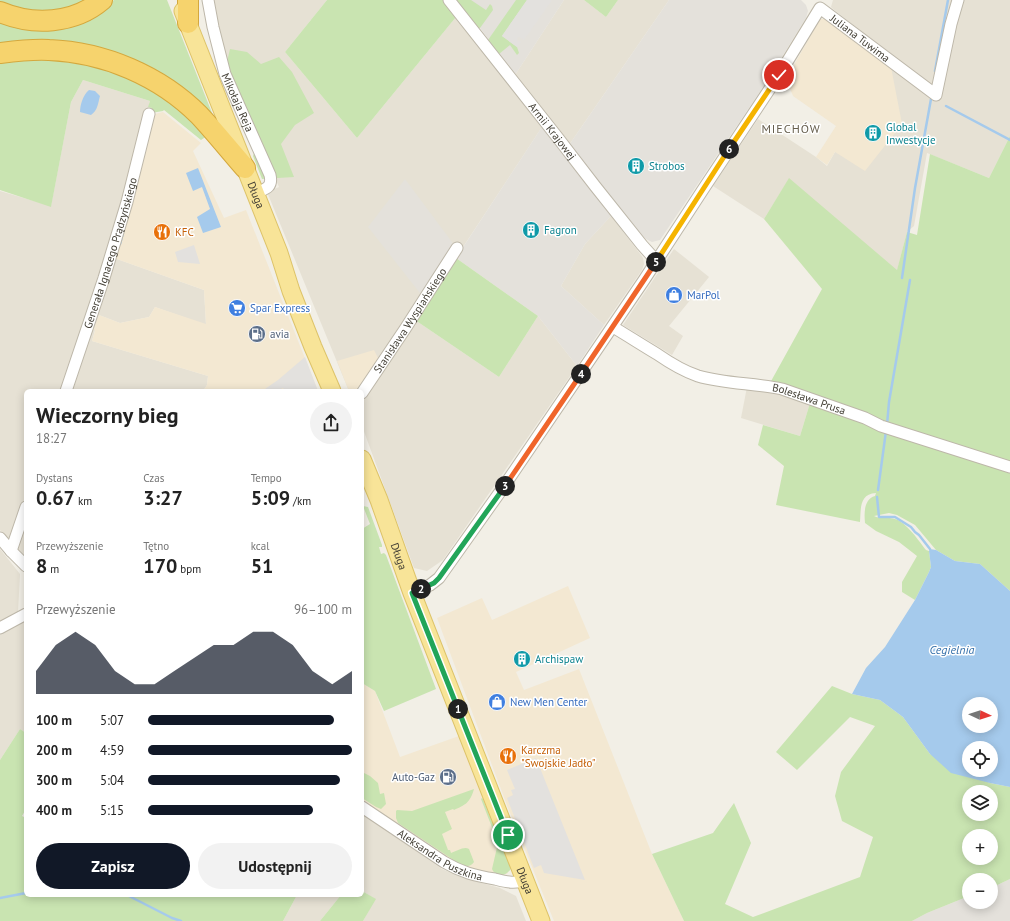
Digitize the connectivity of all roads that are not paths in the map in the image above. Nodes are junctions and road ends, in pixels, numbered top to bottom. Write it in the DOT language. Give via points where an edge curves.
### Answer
graph roads {
  1 [pos="102,0"];
  2 [pos="179,0"];
  3 [pos="188,0"];
  4 [pos="208,0"];
  5 [pos="449,0"];
  6 [pos="958,0"];
  7 [pos="0,12"];
  8 [pos="188,23"];
  9 [pos="0,53"];
  10 [pos="149,114"];
  11 [pos="245,168"];
  12 [pos="255,194"];
  13 [pos="457,248"];
  14 [pos="657,260"];
  15 [pos="613,327"];
  16 [pos="67,389"];
  17 [pos="331,389"];
  18 [pos="364,390"];
  19 [pos="364,464"];
  20 [pos="1010,467"];
  21 [pos="24,513"];
  22 [pos="0,538"];
  23 [pos="11,551"];
  24 [pos="24,564"];
  25 [pos="412,593"];
  26 [pos="24,615"];
  27 [pos="0,628"];
  28 [pos="364,808"];
  29 [pos="526,880"];
  30 [pos="541,921"];
  1 -- 7 [label="highway" via="78,14 58,20 22,20"];
  2 -- 8 [label="main road, Długa"];
  3 -- 8 [label="highway"];
  4 -- 12 [label="street, Mikołaja Reja" via="225,74 270,175 270,185"];
  5 -- 14 [label="street, Armii Krajowej" via="642,245"];
  6 -- 14 [label="street, Juliana Tuwima" via="936,94 820,8"];
  8 -- 11 [label="main road, Długa"];
  9 -- 11 [label="highway" via="22,50 74,53 120,64 142,74 180,98 199,115"];
  10 -- 16 [label="street, Generała Ignacego Prądzyńskiego" via="125,210"];
  11 -- 12 [label="main road, Długa"];
  12 -- 17 [label="main road, Długa" via="279,253 291,292"];
  13 -- 18 [label="street, Stanisława Wyspiańskiego"];
  14 -- 15 [label="street, Juliana Tuwima"];
  15 -- 20 [label="street, Bolesława Prusa" via="673,365 697,376 782,389 881,426"];
  15 -- 25 [label="street, Juliana Tuwima" via="447,569 434,583"];
  19 -- 25 [label="main road, Długa"];
  21 -- 23 [label="street"];
  22 -- 23 [label="street"];
  23 -- 24 [label="street"];
  25 -- 29 [label="main road, Długa"];
  26 -- 27 [label="street"];
  28 -- 29 [label="street, Aleksandra Puszkina" via="454,868 507,882"];
  29 -- 30 [label="main road, Długa"];
}
